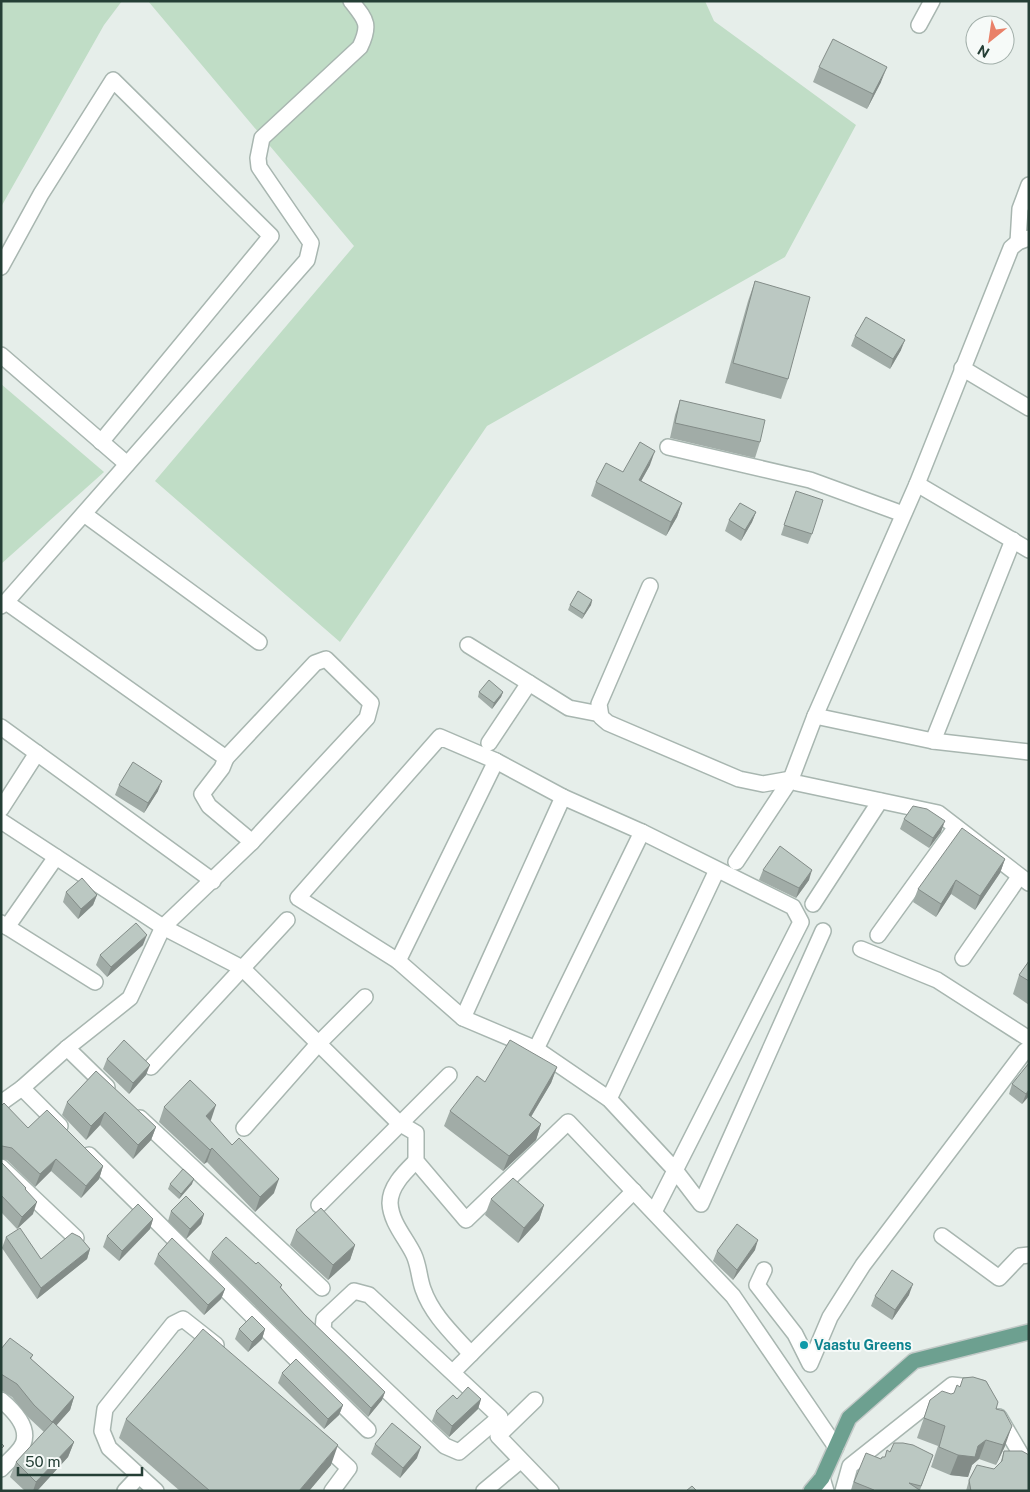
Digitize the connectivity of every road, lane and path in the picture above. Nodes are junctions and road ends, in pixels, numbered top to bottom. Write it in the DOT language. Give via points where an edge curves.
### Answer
graph roads {
  1 [pos="351,1"];
  2 [pos="932,1"];
  3 [pos="919,26"];
  4 [pos="1029,185"];
  5 [pos="1023,240"];
  6 [pos="1,267"];
  7 [pos="1,355"];
  8 [pos="962,368"];
  9 [pos="1029,408"];
  10 [pos="101,442"];
  11 [pos="668,447"];
  12 [pos="127,464"];
  13 [pos="917,484"];
  14 [pos="84,514"];
  15 [pos="904,514"];
  16 [pos="1013,540"];
  17 [pos="1029,550"];
  18 [pos="650,586"];
  19 [pos="3,604"];
  20 [pos="259,642"];
  21 [pos="468,645"];
  22 [pos="529,683"];
  23 [pos="600,714"];
  24 [pos="815,716"];
  25 [pos="1,727"];
  26 [pos="933,741"];
  27 [pos="489,743"];
  28 [pos="1029,752"];
  29 [pos="37,753"];
  30 [pos="226,758"];
  31 [pos="496,762"];
  32 [pos="791,780"];
  33 [pos="563,797"];
  34 [pos="880,800"];
  35 [pos="1,809"];
  36 [pos="1,821"];
  37 [pos="956,826"];
  38 [pos="642,832"];
  39 [pos="252,842"];
  40 [pos="56,857"];
  41 [pos="736,862"];
  42 [pos="717,870"];
  43 [pos="1024,880"];
  44 [pos="213,881"];
  45 [pos="813,904"];
  46 [pos="287,920"];
  47 [pos="4,925"];
  48 [pos="163,927"];
  49 [pos="823,931"];
  50 [pos="878,935"];
  51 [pos="861,949"];
  52 [pos="963,958"];
  53 [pos="398,961"];
  54 [pos="242,968"];
  55 [pos="95,982"];
  56 [pos="365,997"];
  57 [pos="462,1018"];
  58 [pos="318,1044"];
  59 [pos="1027,1045"];
  60 [pos="67,1048"];
  61 [pos="536,1049"];
  62 [pos="151,1067"];
  63 [pos="449,1075"];
  64 [pos="22,1088"];
  65 [pos="609,1099"];
  66 [pos="1,1103"];
  67 [pos="399,1123"];
  68 [pos="244,1128"];
  69 [pos="416,1161"];
  70 [pos="1,1167"];
  71 [pos="675,1170"];
  72 [pos="634,1191"];
  73 [pos="319,1206"];
  74 [pos="654,1212"];
  75 [pos="942,1236"];
  76 [pos="76,1238"];
  77 [pos="1029,1255"];
  78 [pos="764,1270"];
  79 [pos="322,1288"];
  80 [pos="1029,1332"];
  81 [pos="804,1352"];
  82 [pos="471,1354"];
  83 [pos="228,1356"];
  84 [pos="453,1372"];
  85 [pos="786,1374"];
  86 [pos="1,1400"];
  87 [pos="536,1400"];
  88 [pos="368,1430"];
  89 [pos="314,1435"];
  90 [pos="836,1447"];
  91 [pos="520,1461"];
  92 [pos="1029,1468"];
  93 [pos="1,1469"];
  94 [pos="139,1476"];
  95 [pos="824,1484"];
  96 [pos="125,1491"];
  97 [pos="156,1491"];
  98 [pos="332,1491"];
  99 [pos="484,1491"];
  100 [pos="551,1491"];
  101 [pos="811,1491"];
  102 [pos="843,1491"];
  1 -- 12 [label="street" via="366,20 367,28 360,47 262,138 259,147 259,168 311,243 307,260"];
  2 -- 3 [label="street"];
  4 -- 5 [label="street" via="1020,209"];
  5 -- 8 [label="street" via="1011,248"];
  6 -- 10 [label="street" via="41,194 113,80 271,236"];
  7 -- 10 [label="street"];
  8 -- 9 [label="street"];
  8 -- 13 [label="street"];
  10 -- 12 [label="street"];
  11 -- 15 [label="street" via="810,480"];
  12 -- 14 [label="street"];
  13 -- 15 [label="street"];
  13 -- 16 [label="street"];
  14 -- 19 [label="street"];
  14 -- 20 [label="street"];
  15 -- 24 [label="street"];
  16 -- 17 [label="street"];
  16 -- 26 [label="street"];
  18 -- 23 [label="street" via="599,704"];
  19 -- 30 [label="street"];
  21 -- 22 [label="street"];
  22 -- 23 [label="street" via="569,708"];
  22 -- 27 [label="street"];
  23 -- 32 [label="street" via="608,723 739,779 763,784"];
  24 -- 26 [label="street"];
  24 -- 32 [label="street"];
  25 -- 29 [label="street"];
  26 -- 28 [label="street"];
  29 -- 35 [label="street"];
  29 -- 44 [label="street"];
  30 -- 39 [label="street" via="202,794 209,806"];
  30 -- 39 [label="street" via="314,663 326,660 371,703 367,718"];
  31 -- 33 [label="street"];
  31 -- 53 [label="street"];
  31 -- 53 [label="street" via="440,737 298,898"];
  32 -- 34 [label="street"];
  32 -- 41 [label="street"];
  33 -- 38 [label="street"];
  33 -- 57 [label="street"];
  34 -- 37 [label="street" via="938,812"];
  34 -- 45 [label="street"];
  36 -- 40 [label="street"];
  37 -- 43 [label="street"];
  37 -- 50 [label="street"];
  38 -- 42 [label="street"];
  38 -- 61 [label="street"];
  39 -- 44 [label="street"];
  40 -- 47 [label="street"];
  40 -- 48 [label="street"];
  42 -- 65 [label="street"];
  42 -- 71 [label="street" via="793,907 801,922"];
  43 -- 52 [label="street"];
  44 -- 48 [label="street"];
  46 -- 54 [label="street"];
  47 -- 55 [label="street"];
  48 -- 54 [label="street"];
  48 -- 60 [label="street" via="130,998"];
  49 -- 71 [label="street" via="701,1204"];
  51 -- 59 [label="street" via="937,980"];
  53 -- 57 [label="street"];
  54 -- 58 [label="street"];
  54 -- 62 [label="street"];
  56 -- 58 [label="street"];
  57 -- 61 [label="street"];
  58 -- 67 [label="street"];
  58 -- 68 [label="street"];
  59 -- 81 [label="street" via="863,1265 830,1317 810,1364"];
  60 -- 64 [label="street"];
  60 -- 79 [label="street"];
  61 -- 65 [label="street"];
  63 -- 67 [label="street"];
  64 -- 66 [label="street"];
  64 -- 88 [label="street"];
  65 -- 71 [label="street"];
  67 -- 69 [label="street" via="416,1134"];
  67 -- 73 [label="street"];
  69 -- 72 [label="street" via="466,1220 568,1122"];
  69 -- 82 [label="street" via="394,1189 390,1201 393,1217 414,1257 424,1291 442,1324"];
  70 -- 76 [label="street"];
  71 -- 74 [label="street"];
  72 -- 74 [label="street"];
  72 -- 82 [label="street"];
  74 -- 85 [label="street" via="733,1296"];
  75 -- 77 [label="street" via="999,1278 1020,1256"];
  78 -- 81 [label="street" via="757,1284 795,1334"];
  80 -- 90 [label="main road" via="914,1361 849,1418"];
  81 -- 85 [label="street"];
  82 -- 84 [label="street"];
  83 -- 94 [label="street" via="183,1319 173,1324 105,1409 102,1431 109,1448"];
  84 -- 84 [label="street" via="500,1417 459,1452 445,1446 323,1330 324,1319 354,1291 369,1296"];
  85 -- 90 [label="street"];
  86 -- 93 [label="street" via="16,1412 24,1430 23,1444"];
  87 -- 91 [label="street" via="498,1436"];
  89 -- 98 [label="street" via="349,1468"];
  90 -- 95 [label="main road"];
  91 -- 99 [label="street"];
  91 -- 100 [label="street"];
  92 -- 102 [label="street" via="982,1388 952,1385 850,1466"];
  94 -- 96 [label="street"];
  94 -- 97 [label="street"];
  95 -- 101 [label="main road"];
}
